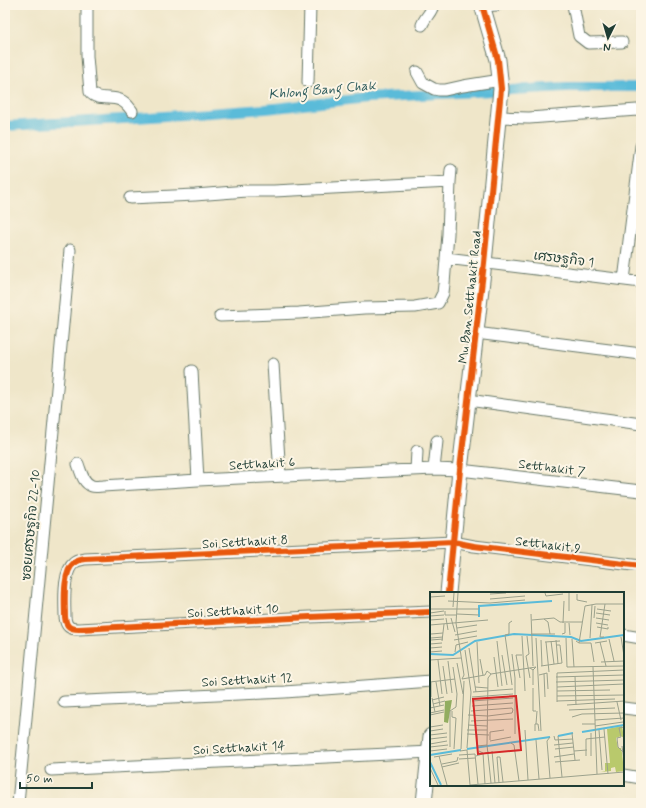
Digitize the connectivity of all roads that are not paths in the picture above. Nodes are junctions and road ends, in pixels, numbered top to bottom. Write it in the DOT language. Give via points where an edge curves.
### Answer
graph roads {
  1 [pos="88,5"];
  2 [pos="310,5"];
  3 [pos="434,5"];
  4 [pos="482,5"];
  5 [pos="497,5"];
  6 [pos="573,5"];
  7 [pos="422,25"];
  8 [pos="622,42"];
  9 [pos="417,72"];
  10 [pos="308,82"];
  11 [pos="501,84"];
  12 [pos="132,111"];
  13 [pos="641,111"];
  14 [pos="499,112"];
  15 [pos="641,146"];
  16 [pos="451,170"];
  17 [pos="450,182"];
  18 [pos="130,198"];
  19 [pos="637,213"];
  20 [pos="70,250"];
  21 [pos="446,258"];
  22 [pos="484,263"];
  23 [pos="624,280"];
  24 [pos="641,282"];
  25 [pos="220,316"];
  26 [pos="476,333"];
  27 [pos="641,354"];
  28 [pos="273,364"];
  29 [pos="192,372"];
  30 [pos="468,400"];
  31 [pos="641,424"];
  32 [pos="437,441"];
  33 [pos="417,452"];
  34 [pos="78,464"];
  35 [pos="434,469"];
  36 [pos="416,470"];
  37 [pos="460,470"];
  38 [pos="280,476"];
  39 [pos="198,480"];
  40 [pos="641,491"];
  41 [pos="453,542"];
  42 [pos="641,566"];
  43 [pos="448,592"];
  44 [pos="65,596"];
  45 [pos="430,612"];
  46 [pos="624,635"];
  47 [pos="641,638"];
  48 [pos="430,681"];
  49 [pos="64,702"];
  50 [pos="624,708"];
  51 [pos="641,710"];
  52 [pos="430,752"];
  53 [pos="51,770"];
  54 [pos="624,775"];
  55 [pos="641,778"];
  56 [pos="18,803"];
  57 [pos="424,803"];
  1 -- 12 [label="street" via="87,56 90,92 96,97 120,99"];
  2 -- 10 [label="street"];
  3 -- 7 [label="street"];
  4 -- 5 [label="street"];
  4 -- 11 [label="street, Mu Ban Setthakit Road" via="498,60"];
  6 -- 8 [label="street" via="579,36 588,43"];
  9 -- 11 [label="street" via="423,83 439,90"];
  11 -- 14 [label="street, Mu Ban Setthakit Road"];
  13 -- 14 [label="street" via="529,118"];
  14 -- 22 [label="street, Mu Ban Setthakit Road"];
  15 -- 19 [label="street"];
  16 -- 17 [label="street"];
  17 -- 18 [label="street"];
  17 -- 21 [label="street"];
  19 -- 23 [label="street"];
  20 -- 56 [label="street, ซอยเศรษฐกิจ 22-10"];
  21 -- 22 [label="street, เศรษฐกิจ 1"];
  21 -- 25 [label="street" via="443,293 438,303 415,307"];
  22 -- 23 [label="street, เศรษฐกิจ 1"];
  22 -- 26 [label="street, Mu Ban Setthakit Road"];
  23 -- 24 [label="street, เศรษฐกิจ 1"];
  26 -- 27 [label="street"];
  26 -- 30 [label="street, Mu Ban Setthakit Road"];
  28 -- 38 [label="street"];
  29 -- 39 [label="street"];
  30 -- 31 [label="street"];
  30 -- 37 [label="street, Mu Ban Setthakit Road"];
  32 -- 35 [label="street"];
  33 -- 36 [label="street"];
  34 -- 39 [label="street, Setthakit 6" via="83,479 92,486"];
  35 -- 36 [label="street, Setthakit 6"];
  35 -- 37 [label="street, Setthakit 6"];
  36 -- 38 [label="street, Setthakit 6"];
  37 -- 40 [label="street, Setthakit 7"];
  37 -- 41 [label="street, Mu Ban Setthakit Road"];
  38 -- 39 [label="street, Setthakit 6"];
  41 -- 42 [label="street, Setthakit 9"];
  41 -- 43 [label="street, Mu Ban Setthakit Road"];
  41 -- 44 [label="street, Soi Setthakit 8" via="86,559 78,561 69,569"];
  44 -- 45 [label="street, Soi Setthakit 10" via="65,623 72,629"];
  46 -- 47 [label="street"];
  48 -- 49 [label="street, Soi Setthakit 12" via="285,692"];
  50 -- 51 [label="street"];
  52 -- 53 [label="street, Soi Setthakit 14"];
  52 -- 57 [label="street"];
  54 -- 55 [label="street"];
}
